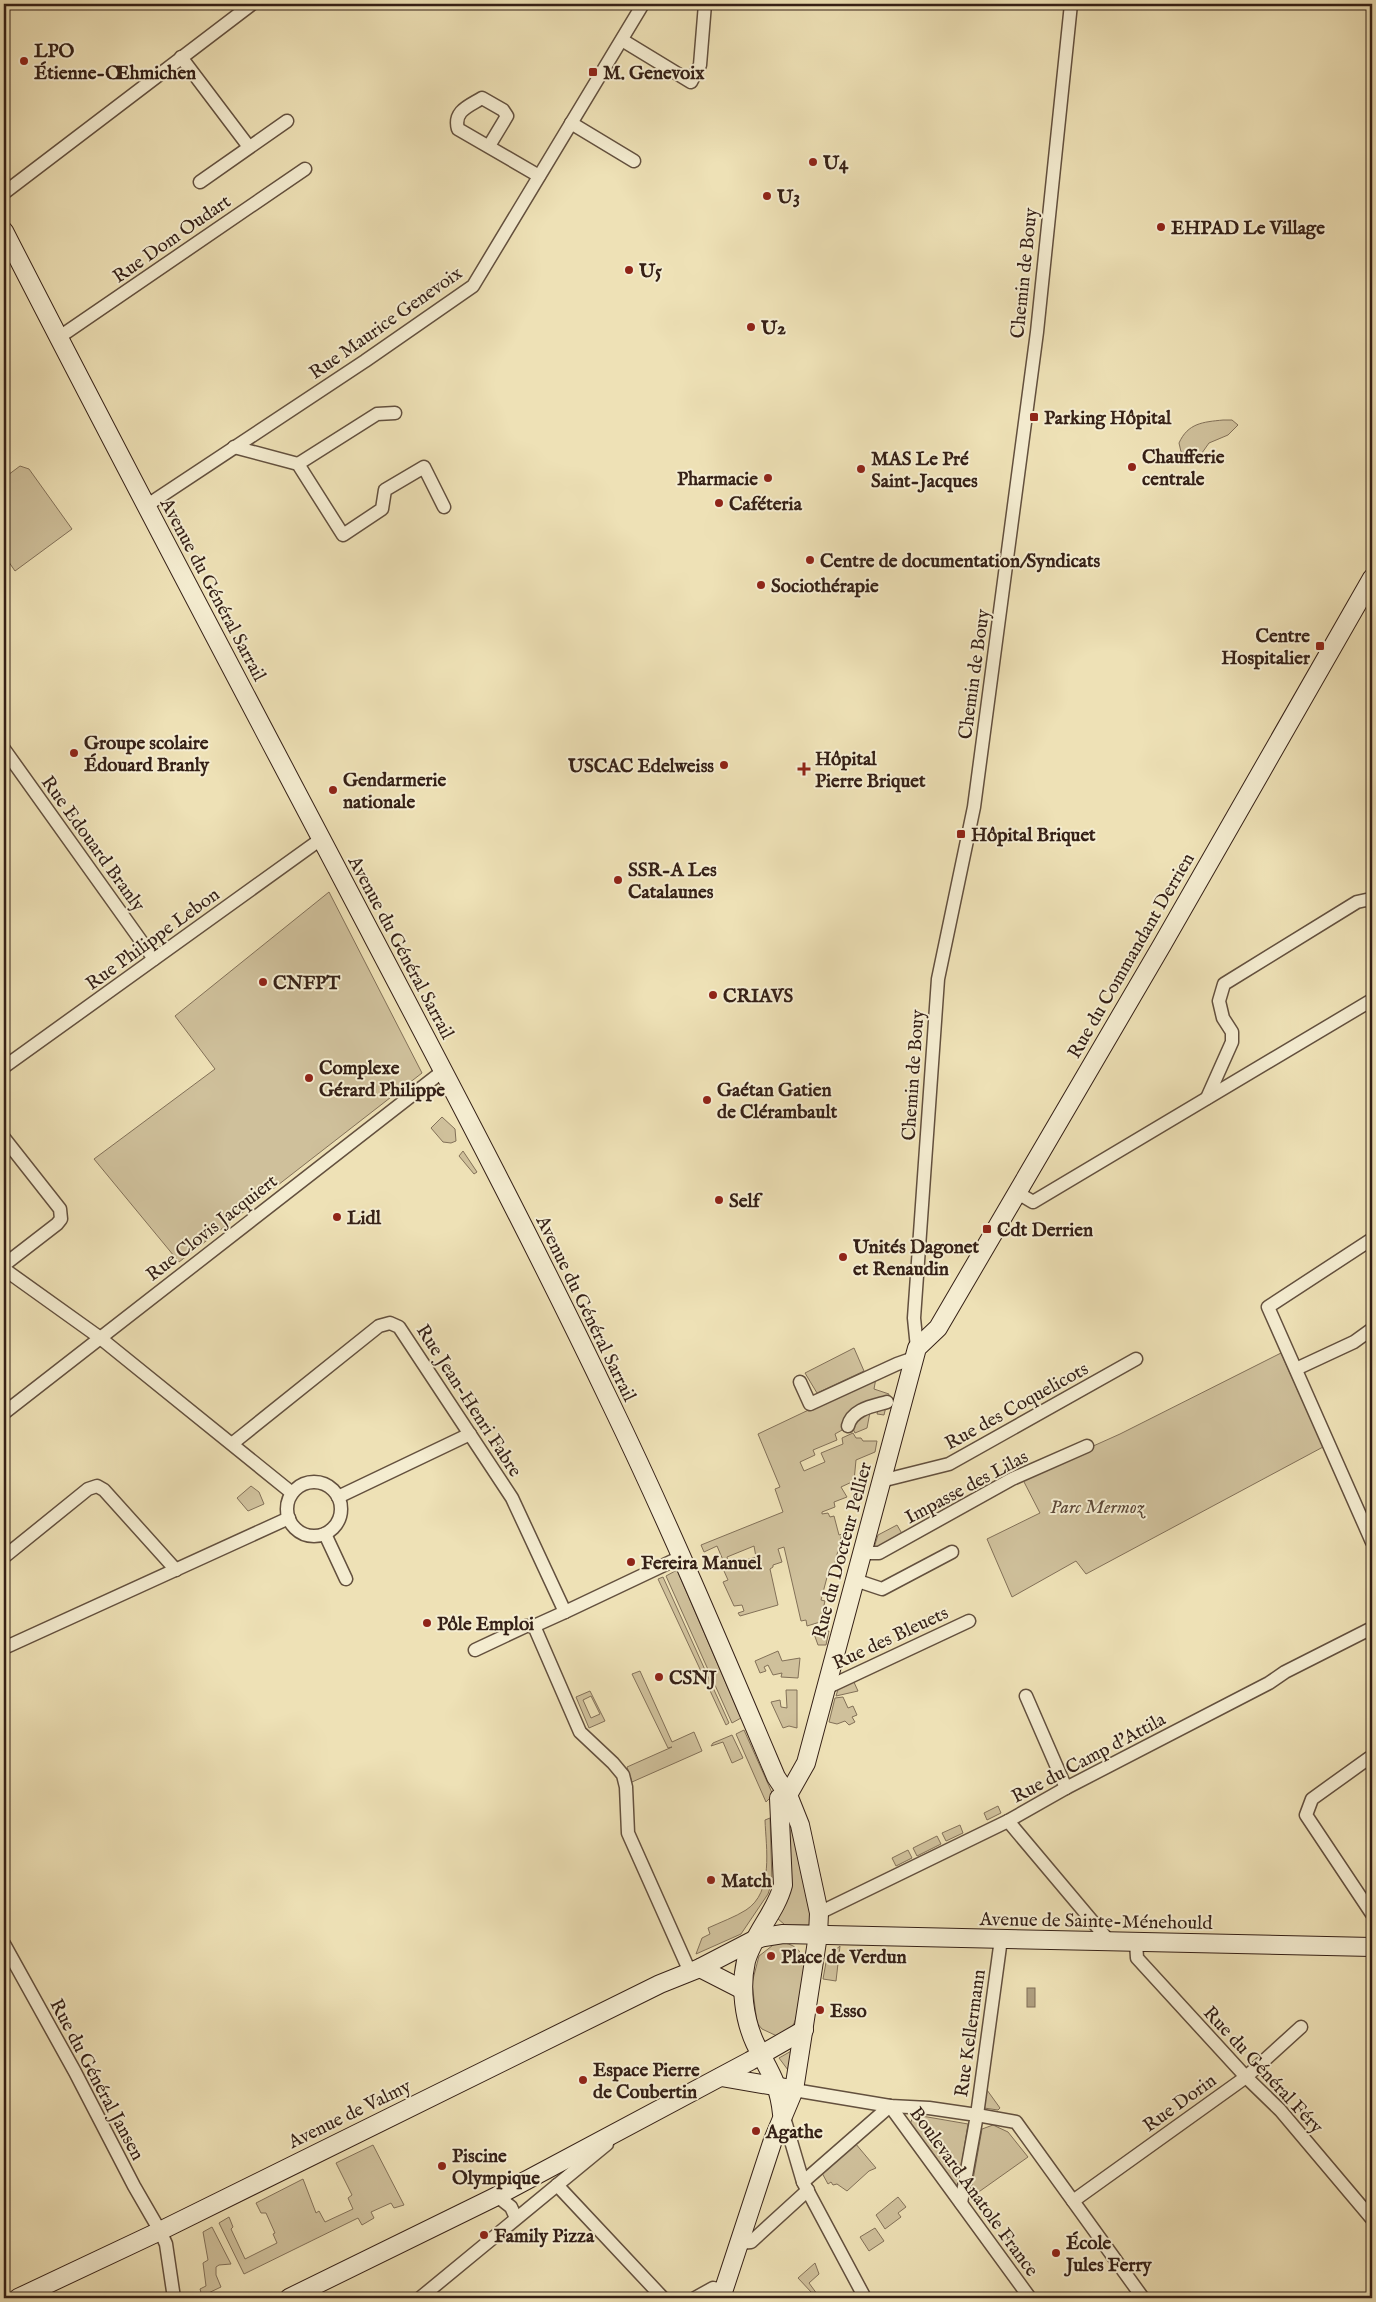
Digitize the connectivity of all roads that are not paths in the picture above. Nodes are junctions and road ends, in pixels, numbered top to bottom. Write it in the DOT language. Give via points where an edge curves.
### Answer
graph roads {
  1 [pos="252,4"];
  2 [pos="643,4"];
  3 [pos="705,4"];
  4 [pos="1071,4"];
  5 [pos="622,40"];
  6 [pos="182,58"];
  7 [pos="286,120"];
  8 [pos="571,123"];
  9 [pos="489,146"];
  10 [pos="249,148"];
  11 [pos="634,161"];
  12 [pos="305,169"];
  13 [pos="540,176"];
  14 [pos="200,182"];
  15 [pos="4,193"];
  16 [pos="4,231"];
  17 [pos="58,338"];
  18 [pos="395,413"];
  19 [pos="234,446"];
  20 [pos="298,464"];
  21 [pos="146,506"];
  22 [pos="444,507"];
  23 [pos="1372,578"];
  24 [pos="4,749"];
  25 [pos="321,840"];
  26 [pos="1372,902"];
  27 [pos="154,959"];
  28 [pos="1372,1000"];
  29 [pos="4,1067"];
  30 [pos="443,1071"];
  31 [pos="1207,1098"];
  32 [pos="4,1138"];
  33 [pos="1016,1192"];
  34 [pos="1372,1240"];
  35 [pos="4,1265"];
  36 [pos="4,1269"];
  37 [pos="1372,1329"];
  38 [pos="99,1337"];
  39 [pos="916,1353"];
  40 [pos="1136,1359"];
  41 [pos="1296,1368"];
  42 [pos="800,1382"];
  43 [pos="887,1402"];
  44 [pos="4,1413"];
  45 [pos="848,1426"];
  46 [pos="470,1434"];
  47 [pos="233,1443"];
  48 [pos="1087,1446"];
  49 [pos="881,1481"];
  50 [pos="292,1493"];
  51 [pos="338,1497"];
  52 [pos="289,1518"];
  53 [pos="325,1534"];
  54 [pos="1372,1542"];
  55 [pos="952,1552"];
  56 [pos="862,1553"];
  57 [pos="4,1557"];
  58 [pos="681,1557"];
  59 [pos="176,1570"];
  60 [pos="346,1579"];
  61 [pos="854,1580"];
  62 [pos="565,1612"];
  63 [pos="969,1621"];
  64 [pos="534,1626"];
  65 [pos="1372,1628"];
  66 [pos="4,1648"];
  67 [pos="475,1650"];
  68 [pos="826,1688"];
  69 [pos="1026,1696"];
  70 [pos="1372,1760"];
  71 [pos="806,1763"];
  72 [pos="1066,1788"];
  73 [pos="787,1802"];
  74 [pos="1008,1821"];
  75 [pos="800,1825"];
  76 [pos="819,1914"];
  77 [pos="1372,1914"];
  78 [pos="818,1935"];
  79 [pos="1001,1939"];
  80 [pos="754,1940"];
  81 [pos="1109,1941"];
  82 [pos="1136,1942"];
  83 [pos="4,1944"];
  84 [pos="1372,1947"];
  85 [pos="695,1970"];
  86 [pos="743,1990"];
  87 [pos="1301,2027"];
  88 [pos="804,2030"];
  89 [pos="755,2052"];
  90 [pos="721,2077"];
  91 [pos="1246,2078"];
  92 [pos="786,2088"];
  93 [pos="890,2106"];
  94 [pos="782,2114"];
  95 [pos="977,2115"];
  96 [pos="628,2126"];
  97 [pos="557,2185"];
  98 [pos="806,2186"];
  99 [pos="497,2196"];
  100 [pos="1073,2201"];
  101 [pos="961,2202"];
  102 [pos="516,2218"];
  103 [pos="1372,2219"];
  104 [pos="160,2231"];
  105 [pos="738,2242"];
  106 [pos="722,2294"];
  107 [pos="18,2298"];
  108 [pos="174,2298"];
  109 [pos="289,2298"];
  110 [pos="420,2298"];
  111 [pos="663,2298"];
  112 [pos="695,2298"];
  113 [pos="865,2298"];
  114 [pos="1030,2298"];
  115 [pos="1143,2298"];
  1 -- 6 [label="street"];
  2 -- 5 [label="street, Rue Maurice Genevoix"];
  3 -- 5 [label="street" via="700,65 691,82"];
  4 -- 39 [label="street, Chemin de Bouy" via="1037,332 974,807 938,979 914,1318"];
  5 -- 8 [label="street, Rue Maurice Genevoix"];
  6 -- 10 [label="street"];
  6 -- 15 [label="street"];
  7 -- 10 [label="street"];
  8 -- 11 [label="street"];
  8 -- 13 [label="street, Rue Maurice Genevoix"];
  9 -- 13 [label="street"];
  10 -- 14 [label="street"];
  12 -- 17 [label="street, Rue Dom Oudart"];
  13 -- 19 [label="street, Rue Maurice Genevoix" via="474,286"];
  16 -- 17 [label="main road, Avenue du Général Sarrail"];
  17 -- 21 [label="main road, Avenue du Général Sarrail"];
  18 -- 20 [label="street" via="377,414"];
  19 -- 20 [label="street"];
  19 -- 21 [label="street, Rue Maurice Genevoix"];
  20 -- 22 [label="street" via="343,535 382,509 385,490 424,467"];
  21 -- 25 [label="main road, Avenue du Général Sarrail"];
  23 -- 33 [label="main road, Rue du Commandant Derrien"];
  24 -- 27 [label="street, Rue Edouard Branly"];
  25 -- 27 [label="street, Rue Philippe Lebon"];
  25 -- 30 [label="main road, Avenue du Général Sarrail"];
  26 -- 31 [label="street" via="1357,902 1224,984 1219,1001 1223,1018 1232,1032 1232,1042"];
  27 -- 29 [label="street, Rue Philippe Lebon"];
  28 -- 31 [label="street"];
  30 -- 38 [label="street, Rue Clovis Jacquiert"];
  30 -- 58 [label="main road, Avenue du Général Sarrail" via="591,1364"];
  31 -- 33 [label="street" via="1034,1202"];
  32 -- 35 [label="street" via="61,1214 57,1224"];
  33 -- 39 [label="main road, Rue du Commandant Derrien" via="938,1328"];
  34 -- 41 [label="street" via="1268,1307"];
  36 -- 38 [label="street"];
  37 -- 41 [label="street" via="1354,1342"];
  38 -- 44 [label="street, Rue Clovis Jacquiert"];
  38 -- 47 [label="street"];
  39 -- 42 [label="street" via="810,1404"];
  39 -- 49 [label="main road, Rue du Docteur Pellier"];
  40 -- 49 [label="street, Rue des Coquelicots" via="949,1464"];
  41 -- 54 [label="street"];
  43 -- 45 [label="street" via="859,1411"];
  46 -- 47 [label="street, Rue Jean-Henri Fabre" via="399,1327 390,1323 379,1326"];
  46 -- 51 [label="street"];
  46 -- 62 [label="street, Rue Jean-Henri Fabre" via="512,1498"];
  47 -- 50 [label="street"];
  48 -- 56 [label="street, Impasse des Lilas" via="1012,1479 879,1554"];
  49 -- 56 [label="main road, Rue du Docteur Pellier"];
  50 -- 51 [label="street" via="299,1486 316,1482 333,1489"];
  50 -- 52 [label="street" via="288,1501"];
  51 -- 53 [label="street" via="340,1518"];
  52 -- 53 [label="street" via="293,1526 307,1535"];
  52 -- 59 [label="street"];
  53 -- 60 [label="street"];
  55 -- 61 [label="street" via="882,1588"];
  56 -- 61 [label="main road, Rue du Docteur Pellier"];
  57 -- 59 [label="street" via="88,1489 97,1486"];
  58 -- 62 [label="street"];
  58 -- 73 [label="main road, Avenue du Général Sarrail"];
  59 -- 66 [label="street"];
  61 -- 68 [label="main road, Rue du Docteur Pellier"];
  62 -- 64 [label="street"];
  63 -- 68 [label="street, Rue des Bleuets"];
  64 -- 67 [label="street" via="526,1626"];
  64 -- 85 [label="street" via="580,1732 623,1775 628,1833"];
  65 -- 72 [label="street, Rue du Camp d'Attila"];
  68 -- 71 [label="main road, Rue du Docteur Pellier"];
  69 -- 72 [label="street"];
  70 -- 77 [label="street" via="1369,1758 1312,1799 1306,1815"];
  71 -- 73 [label="main road, Rue du Docteur Pellier"];
  71 -- 75 [label="main road, Rue du Docteur Pellier"];
  72 -- 74 [label="street, Rue du Camp d'Attila"];
  73 -- 75 [label="main road"];
  73 -- 80 [label="main road" via="783,1885"];
  74 -- 76 [label="street, Rue du Camp d'Attila"];
  74 -- 81 [label="street"];
  75 -- 76 [label="main road"];
  76 -- 78 [label="main road"];
  78 -- 79 [label="main road, Avenue de Sainte-Ménehould"];
  78 -- 80 [label="main road" via="775,1935"];
  78 -- 88 [label="main road"];
  79 -- 81 [label="main road, Avenue de Sainte-Ménehould"];
  79 -- 95 [label="street, Rue Kellermann"];
  80 -- 85 [label="main road, Avenue de Valmy"];
  80 -- 86 [label="main road" via="746,1960"];
  81 -- 82 [label="main road, Avenue de Sainte-Ménehould"];
  82 -- 84 [label="main road, Avenue de Sainte-Ménehould"];
  82 -- 91 [label="street, Rue du Général Féry" via="1137,1958"];
  83 -- 104 [label="street, Rue du Général Jansen"];
  85 -- 86 [label="main road"];
  85 -- 104 [label="main road, Avenue de Valmy" via="660,1984"];
  86 -- 89 [label="main road"];
  87 -- 91 [label="street, Rue Dorin"];
  88 -- 89 [label="main road" via="778,2046 768,2046"];
  88 -- 92 [label="main road"];
  89 -- 90 [label="main road"];
  89 -- 92 [label="main road"];
  90 -- 92 [label="main road"];
  90 -- 96 [label="main road"];
  91 -- 100 [label="street, Rue Dorin"];
  91 -- 103 [label="street, Rue du Général Féry" via="1280,2110"];
  92 -- 93 [label="street"];
  92 -- 94 [label="main road"];
  93 -- 95 [label="street"];
  93 -- 98 [label="street"];
  93 -- 101 [label="street, Boulevard Anatole France"];
  94 -- 98 [label="street"];
  94 -- 105 [label="main road"];
  95 -- 100 [label="street, Rue Kellermann" via="1016,2122"];
  95 -- 101 [label="street"];
  96 -- 97 [label="street"];
  96 -- 99 [label="main road"];
  97 -- 102 [label="street"];
  97 -- 111 [label="street"];
  98 -- 105 [label="street" via="751,2242"];
  98 -- 113 [label="street"];
  99 -- 102 [label="street" via="512,2208"];
  99 -- 109 [label="main road"];
  100 -- 115 [label="street, Rue Kellermann"];
  101 -- 114 [label="street, Boulevard Anatole France"];
  102 -- 110 [label="street"];
  104 -- 107 [label="main road, Avenue de Valmy"];
  104 -- 108 [label="street, Rue du Général Jansen" via="166,2244"];
  105 -- 106 [label="main road"];
  106 -- 112 [label="street" via="713,2288"];
}
